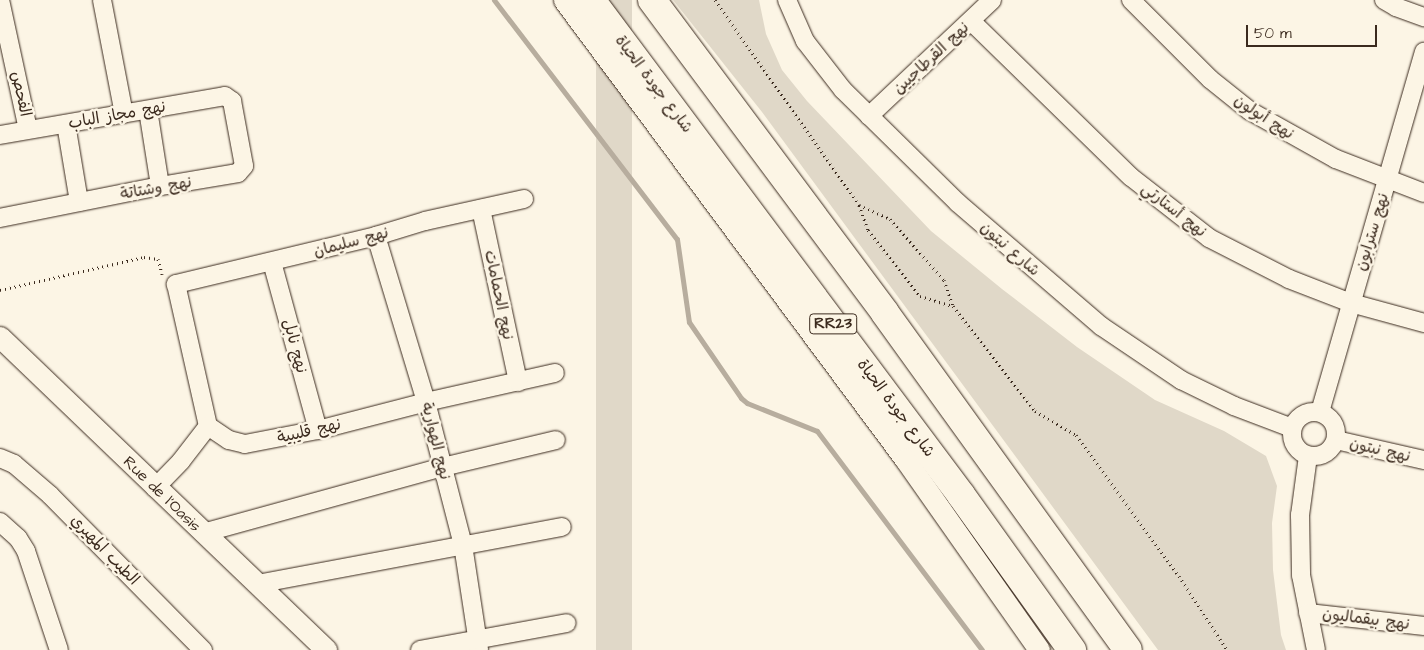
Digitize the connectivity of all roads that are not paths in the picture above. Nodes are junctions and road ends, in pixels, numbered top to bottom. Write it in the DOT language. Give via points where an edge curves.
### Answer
graph roads {
  1 [pos="0,0"];
  2 [pos="102,0"];
  3 [pos="564,0"];
  4 [pos="591,0"];
  5 [pos="652,0"];
  6 [pos="788,0"];
  7 [pos="992,0"];
  8 [pos="1131,0"];
  9 [pos="1384,0"];
  10 [pos="1424,17"];
  11 [pos="971,20"];
  12 [pos="1424,52"];
  13 [pos="232,101"];
  14 [pos="148,110"];
  15 [pos="124,114"];
  16 [pos="869,116"];
  17 [pos="66,124"];
  18 [pos="28,129"];
  19 [pos="0,134"];
  20 [pos="1388,180"];
  21 [pos="160,186"];
  22 [pos="1424,193"];
  23 [pos="524,199"];
  24 [pos="79,202"];
  25 [pos="481,209"];
  26 [pos="0,218"];
  27 [pos="376,236"];
  28 [pos="272,262"];
  29 [pos="1351,302"];
  30 [pos="1424,323"];
  31 [pos="0,337"];
  32 [pos="554,373"];
  33 [pos="518,382"];
  34 [pos="426,402"];
  35 [pos="1320,412"];
  36 [pos="208,426"];
  37 [pos="1292,428"];
  38 [pos="318,430"];
  39 [pos="556,440"];
  40 [pos="1336,440"];
  41 [pos="1308,456"];
  42 [pos="0,458"];
  43 [pos="1424,460"];
  44 [pos="443,467"];
  45 [pos="155,488"];
  46 [pos="0,522"];
  47 [pos="562,527"];
  48 [pos="203,533"];
  49 [pos="462,545"];
  50 [pos="257,584"];
  51 [pos="1308,613"];
  52 [pos="567,623"];
  53 [pos="1424,626"];
  54 [pos="1026,640"];
  55 [pos="478,645"];
  56 [pos="59,650"];
  57 [pos="203,650"];
  58 [pos="326,650"];
  59 [pos="420,650"];
  60 [pos="1039,650"];
  61 [pos="1072,650"];
  62 [pos="1128,650"];
  63 [pos="1316,650"];
  1 -- 18 [label="street, الفحص"];
  2 -- 15 [label="street"];
  3 -- 54 [label="street" via="905,459"];
  4 -- 61 [label="highway, شارع جودة الحياة / RR23" via="961,495"];
  5 -- 62 [label="highway, RR23" via="874,298"];
  6 -- 16 [label="street, شارع نبتون" via="814,54"];
  7 -- 11 [label="street, نهج القرطاجيين"];
  8 -- 20 [label="street, نهج أبولون" via="1210,78 1250,111 1336,160"];
  9 -- 10 [label="street"];
  11 -- 16 [label="street, نهج القرطاجيين"];
  11 -- 29 [label="street, نهج أستارتي" via="1131,177 1202,233 1289,279"];
  12 -- 20 [label="street, نهج سترابون"];
  13 -- 14 [label="street, نهج مجاز الباب" via="225,96"];
  13 -- 21 [label="street, نهج وشتاتة" via="243,169 238,173"];
  14 -- 15 [label="street, نهج مجاز الباب"];
  14 -- 21 [label="street"];
  15 -- 17 [label="street, نهج مجاز الباب"];
  16 -- 37 [label="street, شارع نبتون" via="958,203 1100,326 1181,380 1234,406"];
  17 -- 18 [label="street, نهج مجاز الباب"];
  17 -- 24 [label="street"];
  18 -- 19 [label="street, نهج مجاز الباب"];
  20 -- 22 [label="street, نهج أبولون"];
  20 -- 29 [label="street, نهج سترابون"];
  21 -- 24 [label="street, نهج وشتاتة"];
  23 -- 25 [label="street, نهج سليمان"];
  24 -- 26 [label="street, نهج وشتاتة"];
  25 -- 27 [label="street, نهج سليمان"];
  25 -- 33 [label="street, نهج الحمامات"];
  27 -- 28 [label="street, نهج سليمان"];
  27 -- 34 [label="street, نهج الهوارية"];
  28 -- 36 [label="street, نهج سليمان" via="176,284"];
  28 -- 38 [label="street, نهج نابل"];
  29 -- 30 [label="street, نهج أستارتي"];
  29 -- 35 [label="street, نهج سترابون"];
  31 -- 45 [label="street, Rue de l'Oasis"];
  32 -- 33 [label="street, نهج قليبية"];
  33 -- 34 [label="street, نهج قليبية"];
  34 -- 38 [label="street, نهج قليبية"];
  34 -- 44 [label="street, نهج الهوارية"];
  35 -- 37 [label="street" via="1303,414"];
  35 -- 40 [label="street" via="1334,423"];
  36 -- 38 [label="street, نهج قليبية" via="229,440 245,444"];
  36 -- 45 [label="street"];
  37 -- 41 [label="street" via="1294,445"];
  39 -- 44 [label="street"];
  40 -- 41 [label="street" via="1325,454"];
  40 -- 43 [label="street, نهج نبتون"];
  41 -- 51 [label="street" via="1300,515 1301,575"];
  42 -- 57 [label="street, الطيب المهيري" via="14,464 50,495"];
  44 -- 48 [label="street"];
  44 -- 49 [label="street, نهج الهوارية"];
  45 -- 48 [label="street, Rue de l'Oasis"];
  46 -- 56 [label="street" via="18,538 26,551"];
  47 -- 49 [label="street"];
  48 -- 50 [label="street, Rue de l'Oasis"];
  49 -- 50 [label="street"];
  49 -- 55 [label="street, نهج الهوارية"];
  50 -- 58 [label="street, Rue de l'Oasis"];
  51 -- 53 [label="street, نهج بيقماليون"];
  51 -- 63 [label="street"];
  52 -- 55 [label="street"];
  54 -- 60 [label="street"];
  55 -- 59 [label="street"];
}
